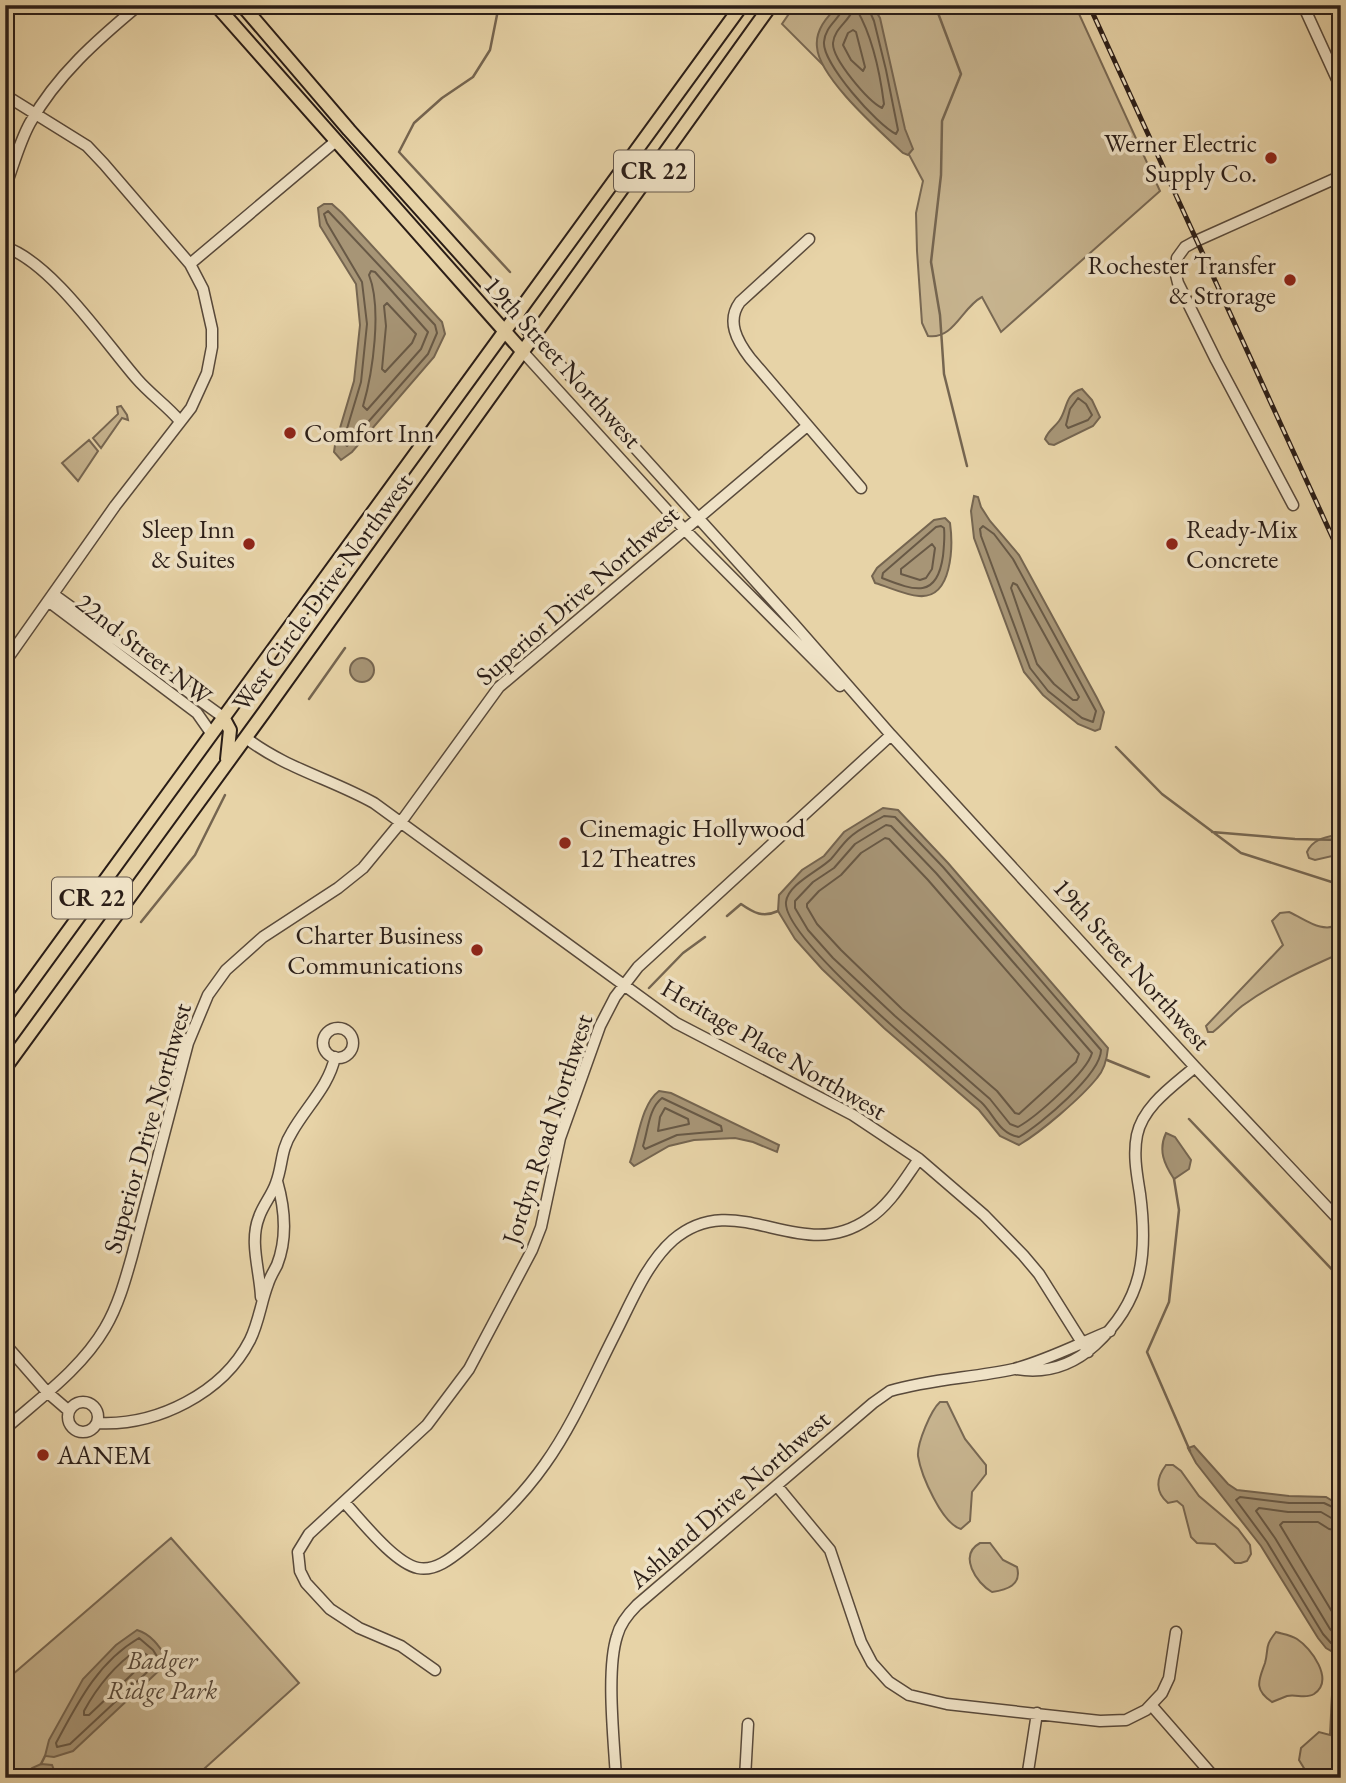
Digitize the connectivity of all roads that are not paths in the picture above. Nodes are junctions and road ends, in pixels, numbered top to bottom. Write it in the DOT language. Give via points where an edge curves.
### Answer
graph roads {
  1 [pos="139,5"];
  2 [pos="216,5"];
  3 [pos="242,5"];
  4 [pos="742,5"];
  5 [pos="771,5"];
  6 [pos="1303,5"];
  7 [pos="1336,5"];
  8 [pos="1341,13"];
  9 [pos="1341,88"];
  10 [pos="5,95"];
  11 [pos="36,114"];
  12 [pos="336,141"];
  13 [pos="1341,176"];
  14 [pos="5,188"];
  15 [pos="809,239"];
  16 [pos="5,247"];
  17 [pos="190,264"];
  18 [pos="516,316"];
  19 [pos="504,332"];
  20 [pos="534,336"];
  21 [pos="523,352"];
  22 [pos="179,420"];
  23 [pos="807,426"];
  24 [pos="861,488"];
  25 [pos="1293,505"];
  26 [pos="698,517"];
  27 [pos="684,529"];
  28 [pos="50,598"];
  29 [pos="5,662"];
  30 [pos="223,717"];
  31 [pos="211,733"];
  32 [pos="891,735"];
  33 [pos="246,738"];
  34 [pos="225,766"];
  35 [pos="401,822"];
  36 [pos="623,984"];
  37 [pos="5,1018"];
  38 [pos="335,1057"];
  39 [pos="1195,1067"];
  40 [pos="5,1068"];
  41 [pos="919,1159"];
  42 [pos="277,1181"];
  43 [pos="1341,1223"];
  44 [pos="261,1305"];
  45 [pos="5,1345"];
  46 [pos="1085,1347"];
  47 [pos="47,1392"];
  48 [pos="69,1411"];
  49 [pos="98,1423"];
  50 [pos="5,1429"];
  51 [pos="777,1486"];
  52 [pos="344,1502"];
  53 [pos="1176,1632"];
  54 [pos="435,1670"];
  55 [pos="1152,1706"];
  56 [pos="1037,1713"];
  57 [pos="748,1724"];
  58 [pos="1214,1777"];
  59 [pos="616,1778"];
  60 [pos="744,1778"];
  61 [pos="1027,1778"];
  1 -- 11 [label="street" via="81,55"];
  2 -- 12 [label="main road, 19th Street Northwest"];
  3 -- 18 [label="main road, 19th Street Northwest"];
  4 -- 18 [label="main road, West Circle Drive Northwest / CR 22"];
  5 -- 20 [label="main road, West Circle Drive Northwest / CR 22"];
  6 -- 9 [label="street"];
  7 -- 8 [label="highway"];
  10 -- 11 [label="street"];
  11 -- 14 [label="street"];
  11 -- 17 [label="street" via="87,146"];
  12 -- 17 [label="street"];
  12 -- 19 [label="main road, 19th Street Northwest"];
  13 -- 25 [label="street" via="1196,242 1180,253 1175,265 1178,284"];
  15 -- 23 [label="street" via="746,295 736,307 733,322 738,341"];
  16 -- 22 [label="street" via="51,277 139,383"];
  17 -- 22 [label="street" via="209,309 212,347 200,390"];
  18 -- 19 [label="main road, West Circle Drive Northwest / CR 22"];
  18 -- 20 [label="main road, 19th Street Northwest"];
  19 -- 21 [label="main road, 19th Street Northwest"];
  19 -- 30 [label="main road, West Circle Drive Northwest / CR 22"];
  20 -- 21 [label="main road, West Circle Drive Northwest / CR 22"];
  20 -- 26 [label="street, 19th Street Northwest"];
  21 -- 27 [label="street, 19th Street Northwest"];
  21 -- 33 [label="main road, West Circle Drive Northwest / CR 22"];
  22 -- 28 [label="street"];
  23 -- 24 [label="street"];
  23 -- 26 [label="street, Superior Drive Northwest"];
  26 -- 27 [label="street, Superior Drive Northwest"];
  26 -- 32 [label="street, 19th Street Northwest"];
  27 -- 32 [label="street, 19th Street Northwest"];
  27 -- 35 [label="street, Superior Drive Northwest" via="499,687"];
  28 -- 29 [label="street"];
  28 -- 30 [label="street, 22nd Street NW"];
  28 -- 31 [label="street, 22nd Street NW" via="197,713"];
  30 -- 31 [label="main road, West Circle Drive Northwest / CR 22"];
  30 -- 34 [label="main road" via="231,737"];
  31 -- 37 [label="main road, West Circle Drive Northwest / CR 22"];
  32 -- 36 [label="street, Jordyn Road Northwest"];
  32 -- 39 [label="street, 19th Street Northwest"];
  33 -- 34 [label="main road, West Circle Drive Northwest / CR 22"];
  33 -- 35 [label="street, Heritage Place Northwest" via="299,771 354,792"];
  34 -- 40 [label="main road, West Circle Drive Northwest / CR 22"];
  35 -- 36 [label="street, Heritage Place Northwest"];
  35 -- 47 [label="street, Superior Drive Northwest" via="363,868 256,943 226,970 208,996 188,1043 116,1305 89,1352"];
  36 -- 41 [label="street, Heritage Place Northwest" via="676,1023 853,1115"];
  36 -- 52 [label="street, Jordyn Road Northwest" via="600,1026 560,1138 537,1239 475,1357 427,1425"];
  38 -- 42 [label="street" via="322,1088 290,1133"];
  39 -- 43 [label="street, 19th Street Northwest"];
  39 -- 46 [label="street, Ashland Drive Northwest" via="1144,1116 1135,1156 1143,1258 1132,1298 1110,1331"];
  41 -- 46 [label="street, Heritage Place Northwest" via="984,1215 1040,1274"];
  41 -- 52 [label="street" via="884,1206 853,1228 810,1236 741,1220 712,1219 686,1230 662,1251 642,1281 545,1465 498,1518 443,1563 428,1569 410,1566"];
  42 -- 44 [label="street" via="285,1221 281,1255"];
  42 -- 44 [label="street" via="257,1219"];
  44 -- 49 [label="street" via="256,1328 238,1359 195,1398 144,1419"];
  45 -- 47 [label="street"];
  46 -- 51 [label="street, Ashland Drive Northwest" via="1015,1368 890,1391"];
  47 -- 48 [label="street"];
  47 -- 50 [label="street, Superior Drive Northwest"];
  48 -- 49 [label="street" via="88,1403 97,1411"];
  48 -- 49 [label="street" via="69,1423 78,1431 90,1430"];
  51 -- 56 [label="street" via="830,1550 865,1652 889,1682 909,1695 932,1701"];
  51 -- 59 [label="street, Ashland Drive Northwest" via="637,1605 620,1627 612,1669"];
  52 -- 54 [label="street, Jordyn Road Northwest" via="303,1543 298,1552 300,1571 330,1609 401,1646"];
  53 -- 55 [label="street" via="1167,1685"];
  55 -- 56 [label="street" via="1118,1722"];
  55 -- 58 [label="street"];
  56 -- 61 [label="street"];
  57 -- 60 [label="street"];
}
